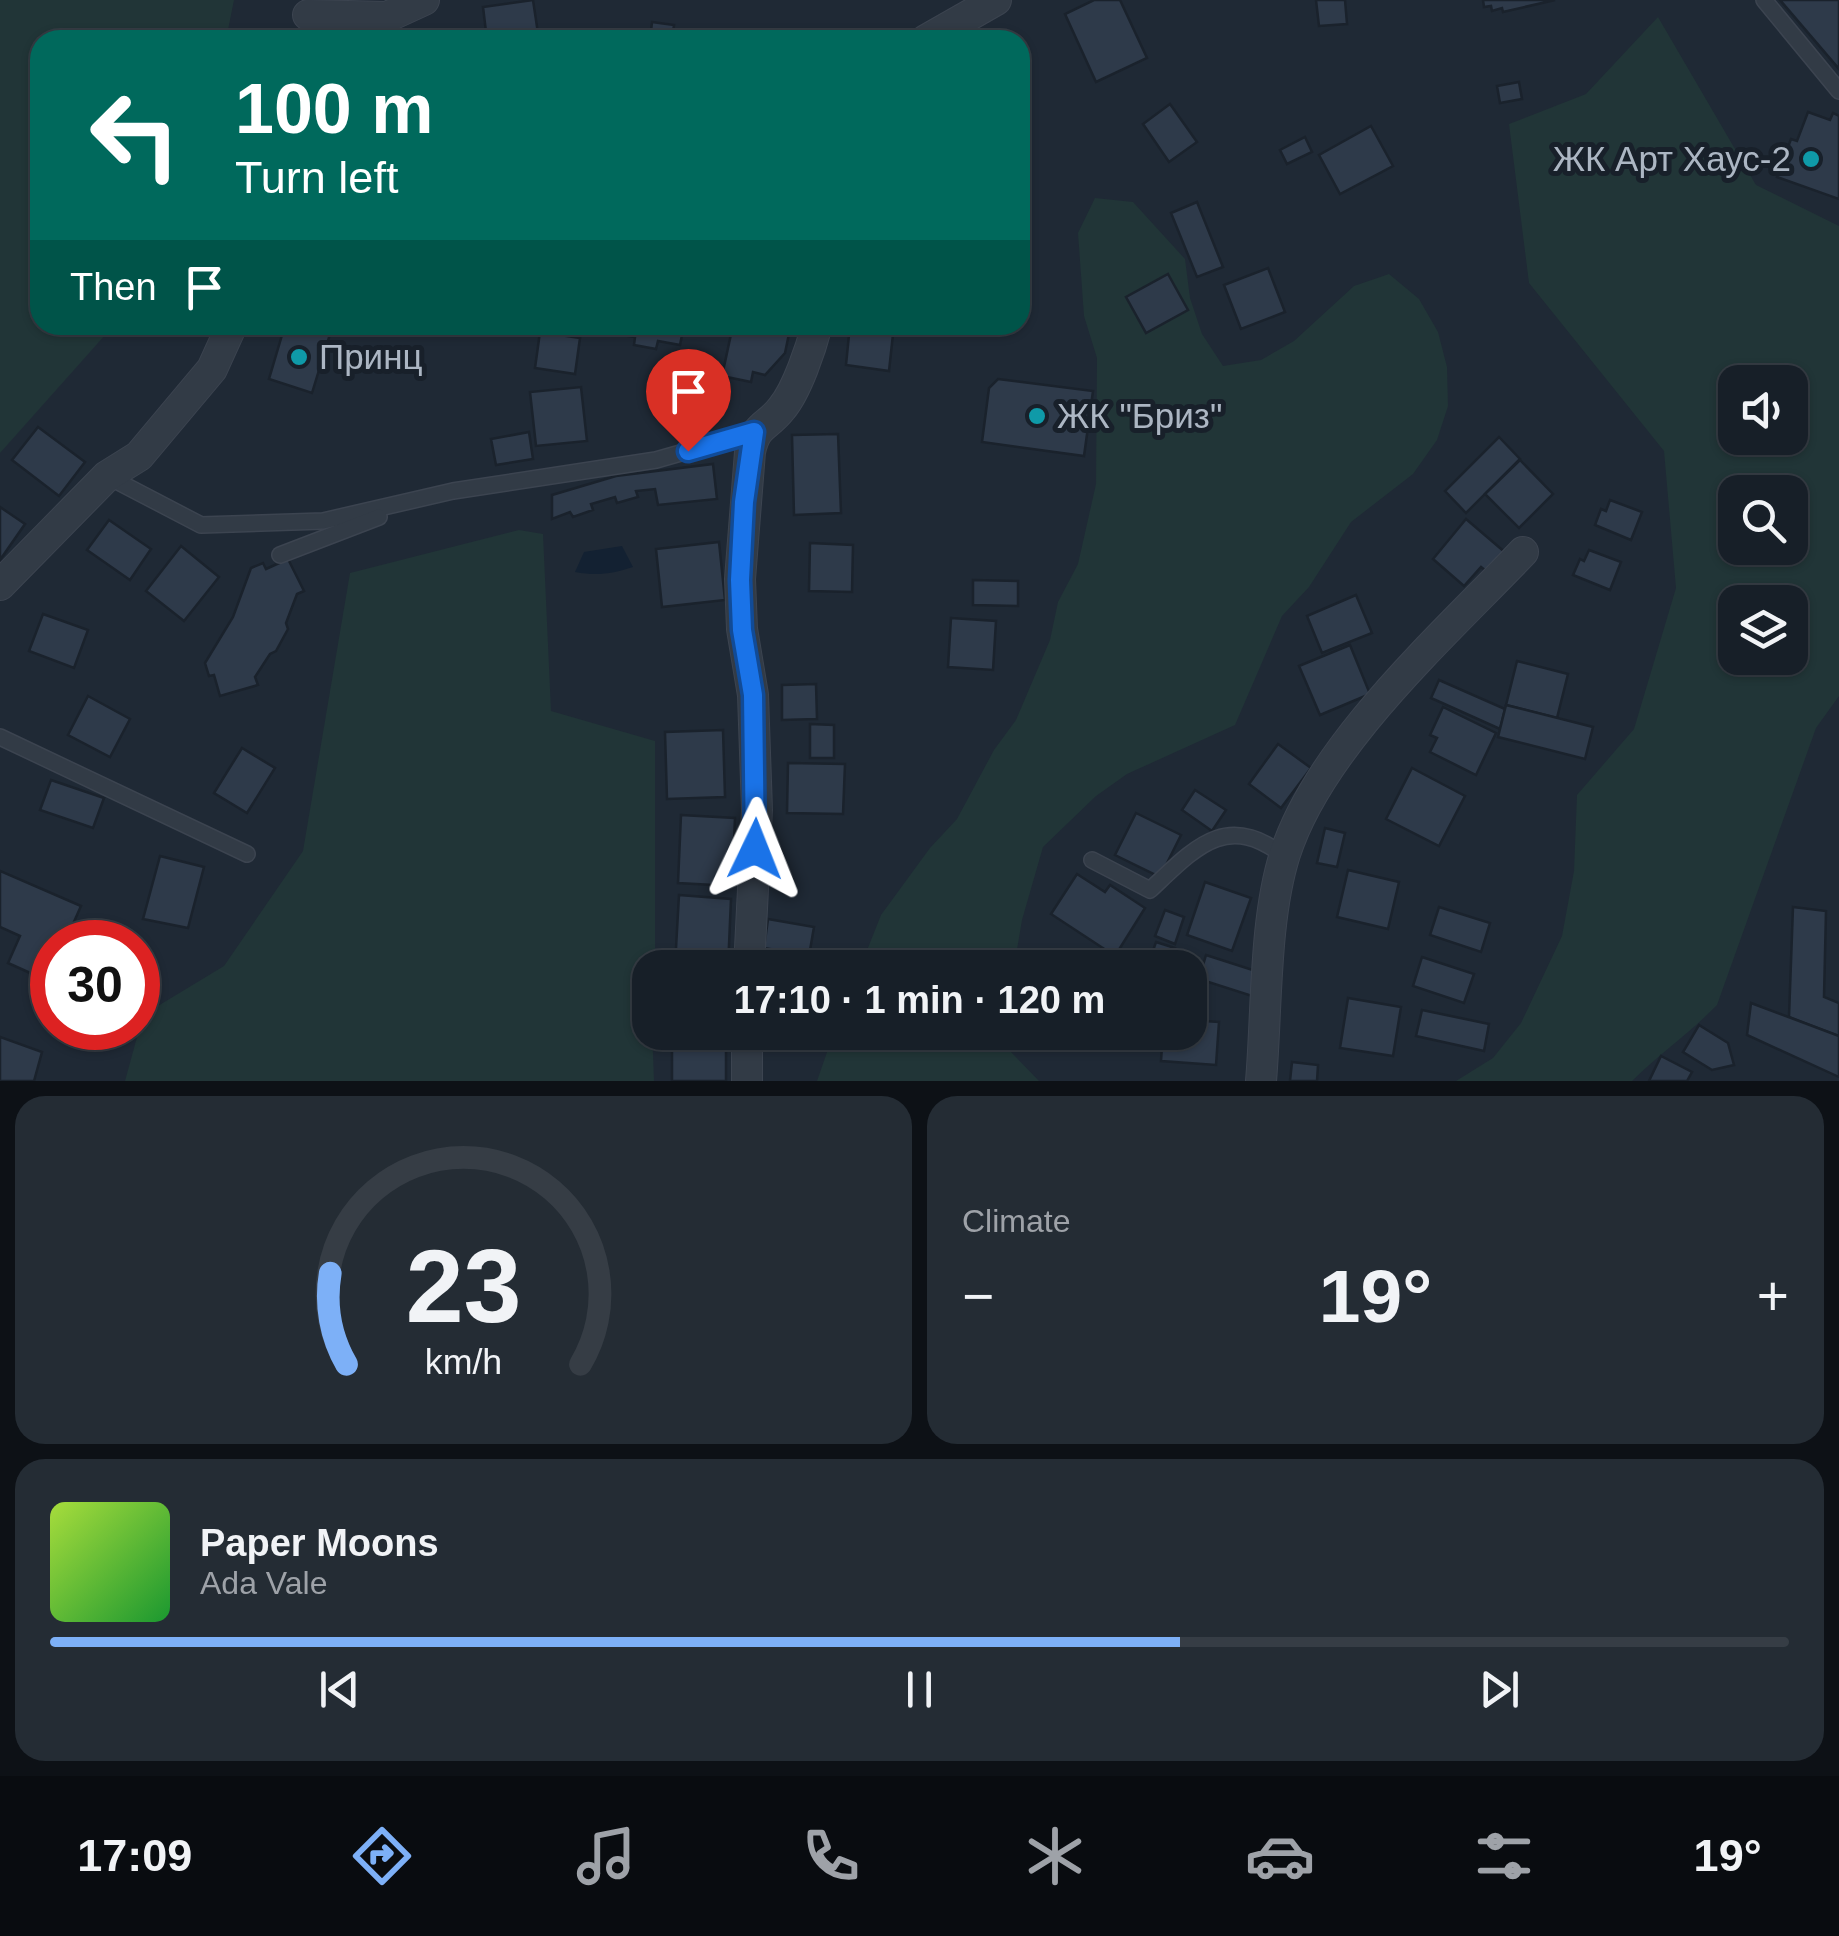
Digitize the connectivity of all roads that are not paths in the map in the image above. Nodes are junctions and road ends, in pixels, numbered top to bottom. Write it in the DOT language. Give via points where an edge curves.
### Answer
graph roads {
  1 [pos="424,0"];
  2 [pos="996,0"];
  3 [pos="1764,0"];
  4 [pos="306,18"];
  5 [pos="944,30"];
  6 [pos="1839,92"];
  7 [pos="227,335"];
  8 [pos="814,335"];
  9 [pos="754,432"];
  10 [pos="107,476"];
  11 [pos="430,496"];
  12 [pos="1523,552"];
  13 [pos="280,555"];
  14 [pos="0,584"];
  15 [pos="0,737"];
  16 [pos="248,854"];
  17 [pos="1284,856"];
  18 [pos="1092,860"];
  19 [pos="749,950"];
  20 [pos="747,1050"];
  21 [pos="748,1081"];
  22 [pos="1261,1081"];
  1 -- 4 [label="street" via="386,17"];
  2 -- 5 [label="street"];
  3 -- 6 [label="lane"];
  7 -- 10 [label="street" via="212,369 139,456"];
  8 -- 9 [label="street" via="782,408"];
  9 -- 11 [label="lane" via="656,460"];
  9 -- 19 [label="street" via="740,580 757,810"];
  10 -- 11 [label="lane" via="201,525 323,521"];
  10 -- 14 [label="street"];
  11 -- 13 [label="lane"];
  12 -- 17 [label="street" via="1359,726 1302,811"];
  15 -- 16 [label="lane"];
  17 -- 18 [label="lane" via="1262,839 1218,836 1150,890"];
  17 -- 22 [label="street"];
  20 -- 21 [label="street"];
}
